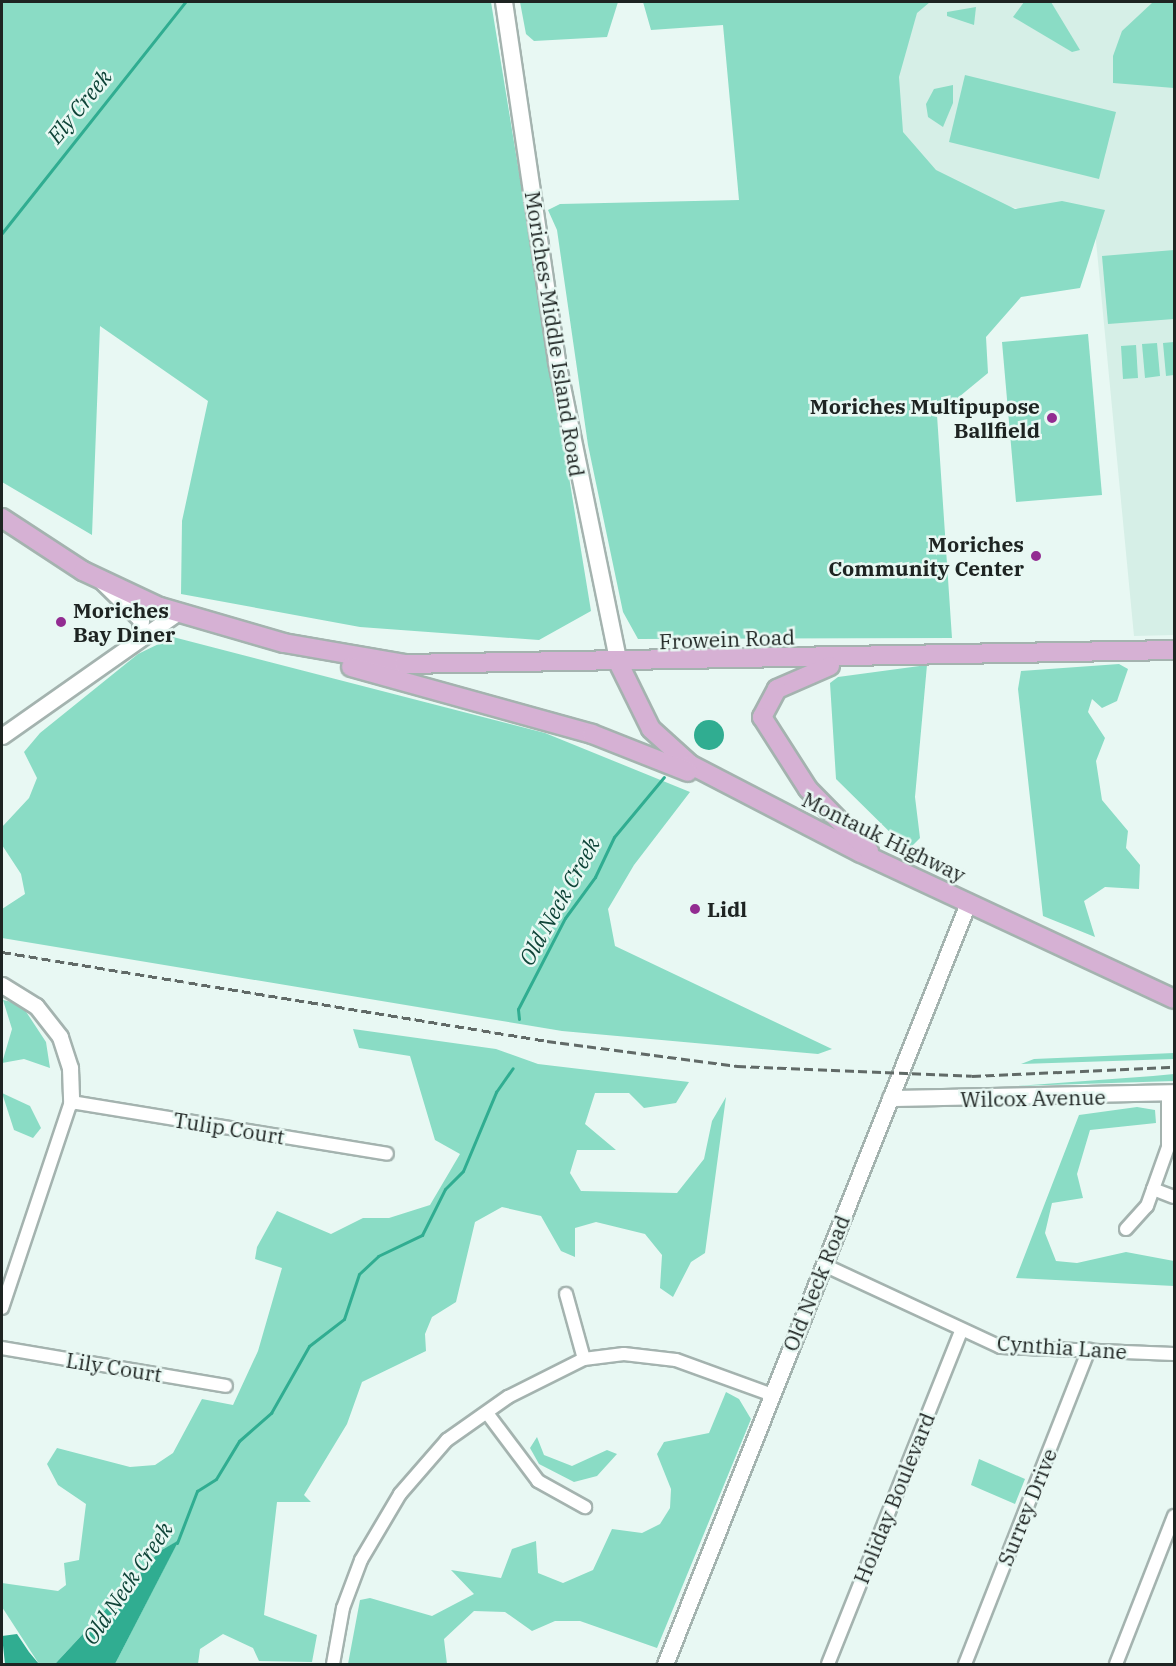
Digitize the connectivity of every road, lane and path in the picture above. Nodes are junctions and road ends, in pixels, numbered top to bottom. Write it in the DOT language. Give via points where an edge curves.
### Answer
graph roads {
  1 [pos="504,2"];
  2 [pos="2,518"];
  3 [pos="98,578"];
  4 [pos="177,613"];
  5 [pos="139,639"];
  6 [pos="284,643"];
  7 [pos="1174,650"];
  8 [pos="859,658"];
  9 [pos="619,664"];
  10 [pos="2,736"];
  11 [pos="764,803"];
  12 [pos="881,862"];
  13 [pos="968,903"];
  14 [pos="2,985"];
  15 [pos="1174,999"];
  16 [pos="1171,1092"];
  17 [pos="890,1098"];
  18 [pos="71,1102"];
  19 [pos="387,1154"];
  20 [pos="1153,1189"];
  21 [pos="1174,1197"];
  22 [pos="1126,1229"];
  23 [pos="824,1265"];
  24 [pos="566,1294"];
  25 [pos="2,1308"];
  26 [pos="961,1332"];
  27 [pos="2,1348"];
  28 [pos="1089,1350"];
  29 [pos="1174,1354"];
  30 [pos="584,1359"];
  31 [pos="226,1386"];
  32 [pos="770,1394"];
  33 [pos="487,1413"];
  34 [pos="585,1507"];
  35 [pos="1174,1516"];
  36 [pos="333,1665"];
  37 [pos="665,1665"];
  38 [pos="828,1665"];
  39 [pos="965,1665"];
  40 [pos="1116,1665"];
  1 -- 9 [label="main road, Moriches-Middle Island Road" via="557,362"];
  2 -- 3 [label="main road"];
  3 -- 4 [label="main road"];
  3 -- 5 [label="street" via="141,620"];
  4 -- 5 [label="street"];
  4 -- 6 [label="main road"];
  5 -- 10 [label="street"];
  6 -- 9 [label="main road, Frowein Road" via="417,665"];
  6 -- 11 [label="main road" via="605,738"];
  7 -- 8 [label="main road, Frowein Road"];
  8 -- 9 [label="main road, Frowein Road"];
  8 -- 12 [label="main road" via="790,681 769,698 762,717 808,789"];
  9 -- 11 [label="main road, Montauk Highway" via="638,708 666,746"];
  11 -- 12 [label="main road, Montauk Highway"];
  12 -- 13 [label="main road, Montauk Highway"];
  13 -- 15 [label="main road, Montauk Highway"];
  13 -- 17 [label="street, Old Neck Road"];
  14 -- 18 [label="street" via="36,1006 60,1037 70,1068"];
  16 -- 17 [label="street, Wilcox Avenue"];
  16 -- 20 [label="street" via="1170,1140"];
  17 -- 23 [label="street, Old Neck Road"];
  18 -- 19 [label="street, Tulip Court"];
  18 -- 25 [label="street"];
  20 -- 21 [label="street"];
  20 -- 22 [label="street" via="1144,1211"];
  23 -- 26 [label="street, Cynthia Lane"];
  23 -- 32 [label="street, Old Neck Road"];
  24 -- 30 [label="street"];
  26 -- 28 [label="street, Cynthia Lane" via="1001,1347"];
  26 -- 38 [label="street, Holiday Boulevard"];
  27 -- 31 [label="street, Lily Court"];
  28 -- 29 [label="street, Cynthia Lane"];
  28 -- 39 [label="street, Surrey Drive"];
  30 -- 32 [label="street" via="654,1356"];
  30 -- 33 [label="street"];
  32 -- 37 [label="street, Old Neck Road"];
  33 -- 34 [label="street" via="538,1481"];
  33 -- 36 [label="street" via="425,1462 385,1518 352,1584"];
  35 -- 40 [label="street"];
}
